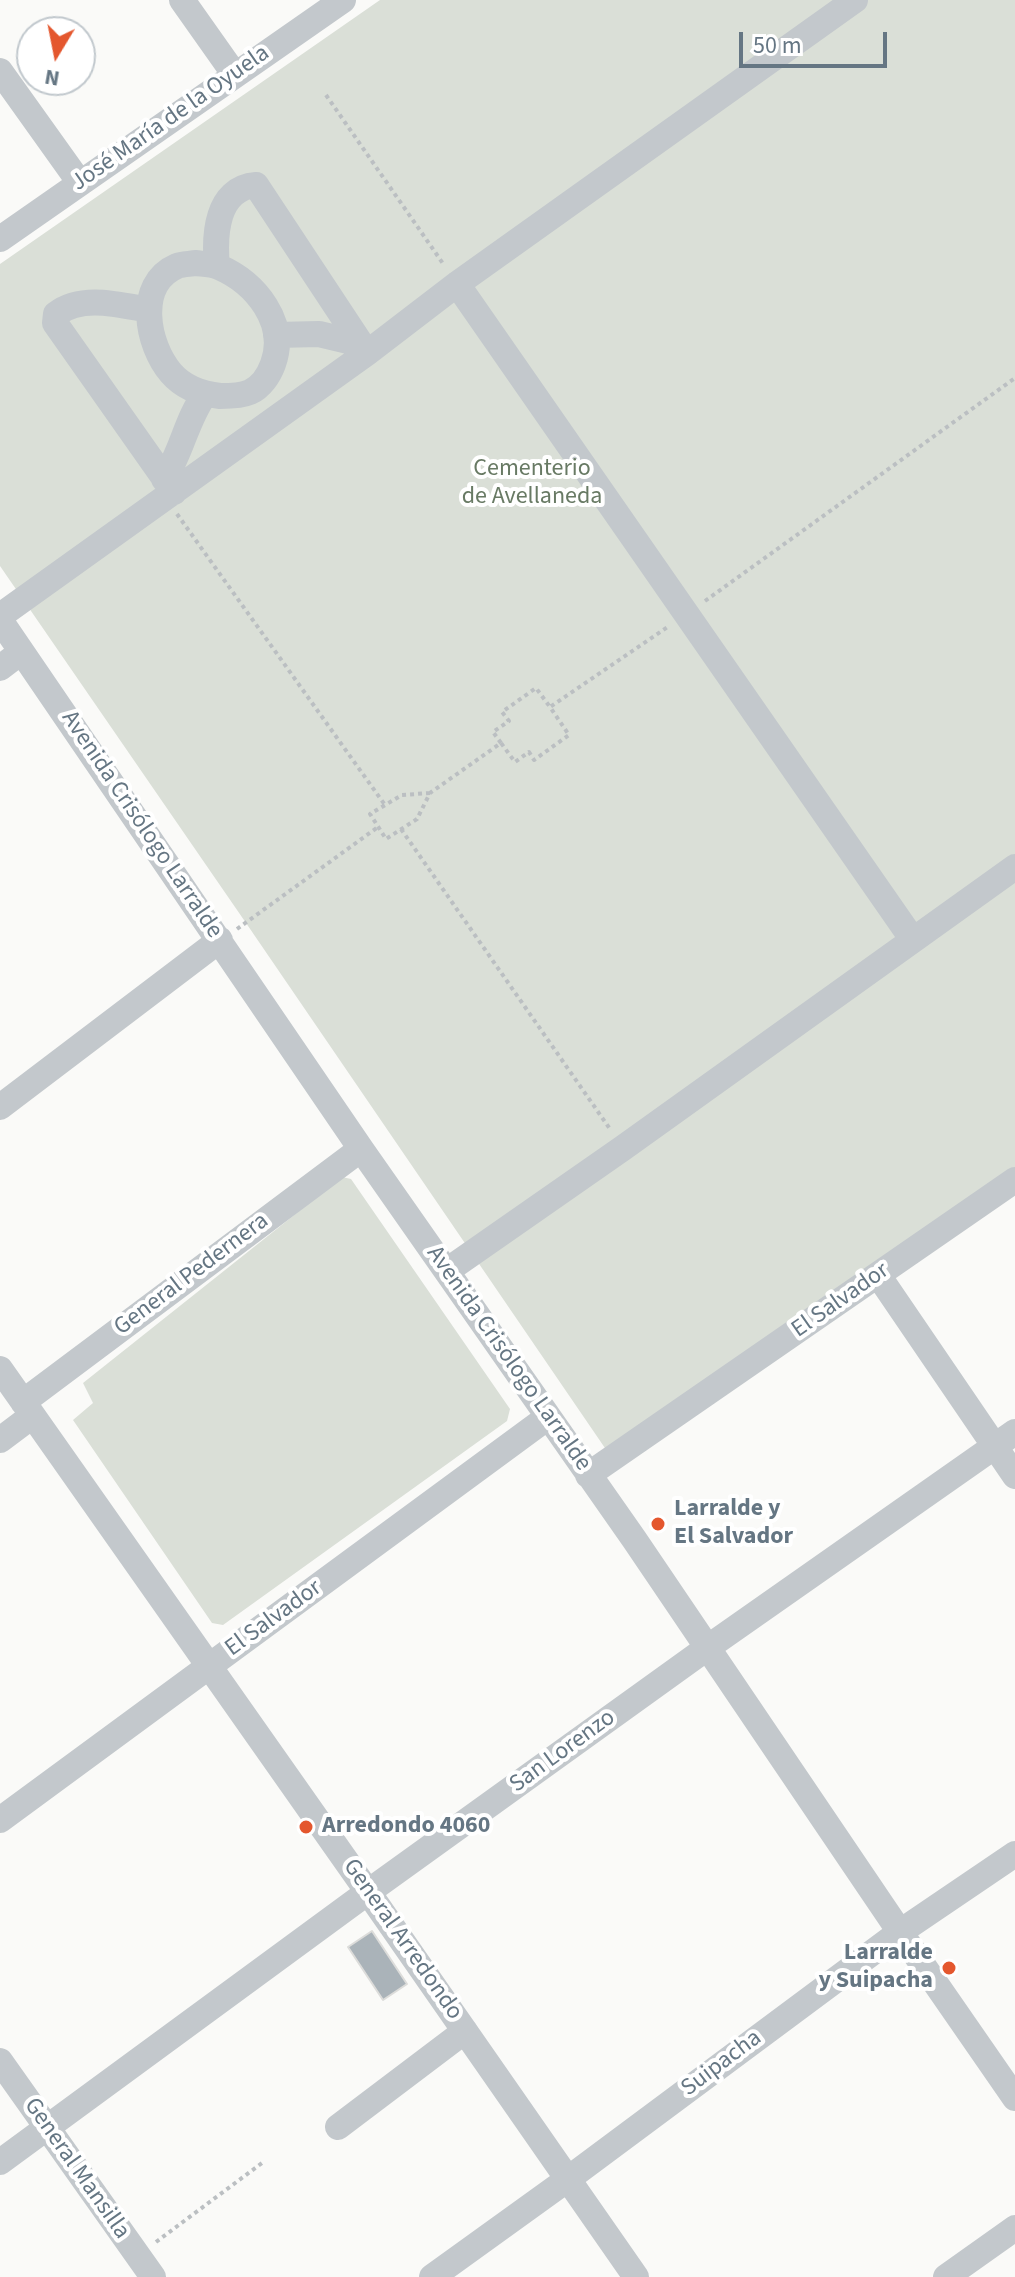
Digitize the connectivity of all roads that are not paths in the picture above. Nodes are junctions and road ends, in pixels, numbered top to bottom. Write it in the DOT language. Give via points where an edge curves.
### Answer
graph roads {
  1 [pos="182,0"];
  2 [pos="313,0"];
  3 [pos="343,0"];
  4 [pos="855,0"];
  5 [pos="230,68"];
  6 [pos="0,71"];
  7 [pos="75,176"];
  8 [pos="0,218"];
  9 [pos="0,239"];
  10 [pos="217,266"];
  11 [pos="457,284"];
  12 [pos="149,310"];
  13 [pos="276,335"];
  14 [pos="364,349"];
  15 [pos="255,389"];
  16 [pos="205,394"];
  17 [pos="275,419"];
  18 [pos="168,490"];
  19 [pos="0,618"];
  20 [pos="21,652"];
  21 [pos="0,668"];
  22 [pos="1015,867"];
  23 [pos="220,940"];
  24 [pos="913,940"];
  25 [pos="0,1107"];
  26 [pos="361,1149"];
  27 [pos="1015,1180"];
  28 [pos="448,1270"];
  29 [pos="878,1275"];
  30 [pos="0,1369"];
  31 [pos="27,1409"];
  32 [pos="548,1417"];
  33 [pos="1005,1439"];
  34 [pos="0,1440"];
  35 [pos="588,1475"];
  36 [pos="1015,1476"];
  37 [pos="707,1648"];
  38 [pos="208,1667"];
  39 [pos="0,1820"];
  40 [pos="1015,1854"];
  41 [pos="368,1892"];
  42 [pos="900,1932"];
  43 [pos="465,2031"];
  44 [pos="0,2061"];
  45 [pos="1015,2098"];
  46 [pos="338,2127"];
  47 [pos="47,2128"];
  48 [pos="0,2162"];
  49 [pos="568,2179"];
  50 [pos="1015,2228"];
  51 [pos="146,2266"];
  52 [pos="432,2277"];
  53 [pos="636,2277"];
  54 [pos="946,2277"];
  1 -- 5 [label="street"];
  2 -- 5 [label="street, José María de la Oyuela"];
  3 -- 5 [label="street, José María de la Oyuela"];
  4 -- 11 [label="street"];
  5 -- 7 [label="street, José María de la Oyuela"];
  6 -- 7 [label="street"];
  7 -- 8 [label="street, José María de la Oyuela"];
  7 -- 9 [label="street, José María de la Oyuela"];
  10 -- 12 [label="street" via="177,266 154,288"];
  10 -- 13 [label="street" via="255,293 268,309"];
  10 -- 14 [label="street" via="220,214 235,193 256,185"];
  11 -- 14 [label="street"];
  11 -- 24 [label="street"];
  12 -- 16 [label="street" via="159,354 171,373"];
  12 -- 18 [label="street" via="77,303 56,314 55,323"];
  13 -- 14 [label="street" via="319,334"];
  13 -- 15 [label="street" via="274,362"];
  14 -- 17 [label="street"];
  15 -- 16 [label="street" via="239,395"];
  15 -- 17 [label="street"];
  16 -- 18 [label="street" via="186,426"];
  17 -- 18 [label="street"];
  18 -- 19 [label="street"];
  19 -- 20 [label="street, Avenida Crisólogo Larralde"];
  20 -- 21 [label="street"];
  20 -- 23 [label="street, Avenida Crisólogo Larralde"];
  22 -- 24 [label="street"];
  23 -- 25 [label="street"];
  23 -- 26 [label="street, Avenida Crisólogo Larralde"];
  24 -- 28 [label="street"];
  26 -- 28 [label="street, Avenida Crisólogo Larralde"];
  26 -- 31 [label="street, General Pedernera"];
  27 -- 29 [label="street, El Salvador"];
  28 -- 32 [label="street, Avenida Crisólogo Larralde"];
  29 -- 33 [label="street"];
  29 -- 35 [label="street, El Salvador"];
  30 -- 31 [label="street, General Arredondo"];
  31 -- 34 [label="street, General Pedernera"];
  31 -- 38 [label="street, General Arredondo"];
  32 -- 35 [label="street, Avenida Crisólogo Larralde"];
  32 -- 38 [label="street, El Salvador"];
  33 -- 36 [label="street"];
  33 -- 37 [label="street, San Lorenzo"];
  35 -- 37 [label="street, Avenida Crisólogo Larralde"];
  37 -- 41 [label="street, San Lorenzo"];
  37 -- 42 [label="street, Avenida Crisólogo Larralde"];
  38 -- 39 [label="street, El Salvador"];
  38 -- 41 [label="street, General Arredondo"];
  40 -- 42 [label="street, Suipacha"];
  41 -- 43 [label="street, General Arredondo"];
  41 -- 47 [label="street, San Lorenzo"];
  42 -- 45 [label="street, Avenida Crisólogo Larralde"];
  42 -- 49 [label="street, Suipacha"];
  43 -- 46 [label="street"];
  43 -- 49 [label="street, General Arredondo"];
  44 -- 47 [label="street, General Mansilla"];
  47 -- 48 [label="street, San Lorenzo"];
  47 -- 51 [label="street, General Mansilla"];
  49 -- 52 [label="street, Suipacha"];
  49 -- 53 [label="street, General Arredondo"];
  50 -- 54 [label="street"];
}
